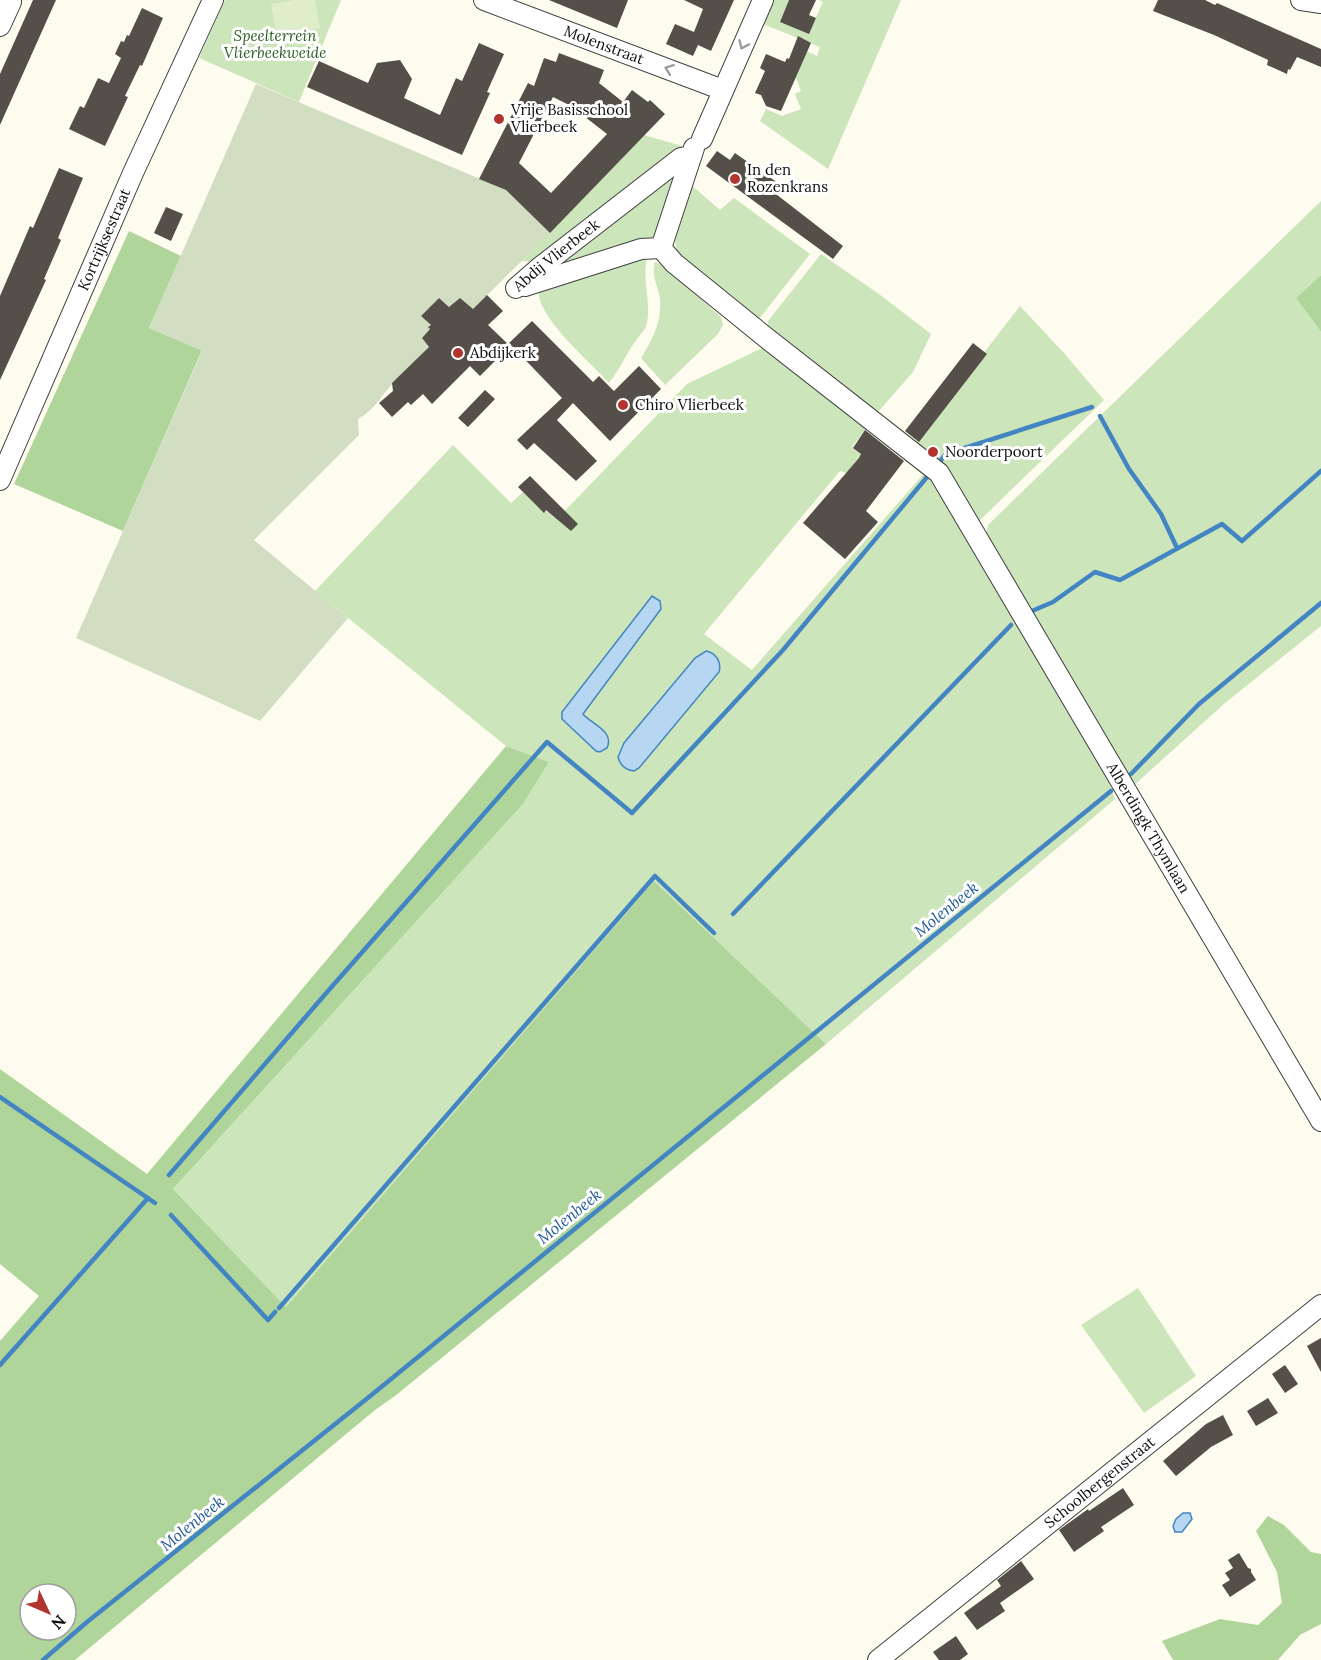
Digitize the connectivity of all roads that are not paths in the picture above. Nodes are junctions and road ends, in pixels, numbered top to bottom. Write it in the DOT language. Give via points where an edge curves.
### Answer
graph roads {
  1 [pos="213,0"];
  2 [pos="484,0"];
  3 [pos="763,0"];
  4 [pos="1301,0"];
  5 [pos="8,1"];
  6 [pos="1321,3"];
  7 [pos="0,26"];
  8 [pos="723,90"];
  9 [pos="696,147"];
  10 [pos="661,248"];
  11 [pos="0,480"];
  12 [pos="1321,1121"];
  13 [pos="1321,1305"];
  14 [pos="878,1660"];
  1 -- 11 [label="street, Kortrijksestraat"];
  8 -- 2 [label="street, Molenstraat, one-way"];
  3 -- 8 [label="street, one-way"];
  4 -- 6 [label="street"];
  5 -- 7 [label="street"];
  8 -- 9 [label="street"];
  9 -- 10 [label="street"];
  9 -- 10 [label="street, Abdij Vlierbeek" via="516,288 641,249"];
  10 -- 12 [label="street, Alberdingk Thymlaan" via="737,314 939,473"];
  13 -- 14 [label="street, Schoolbergenstraat"];
}
